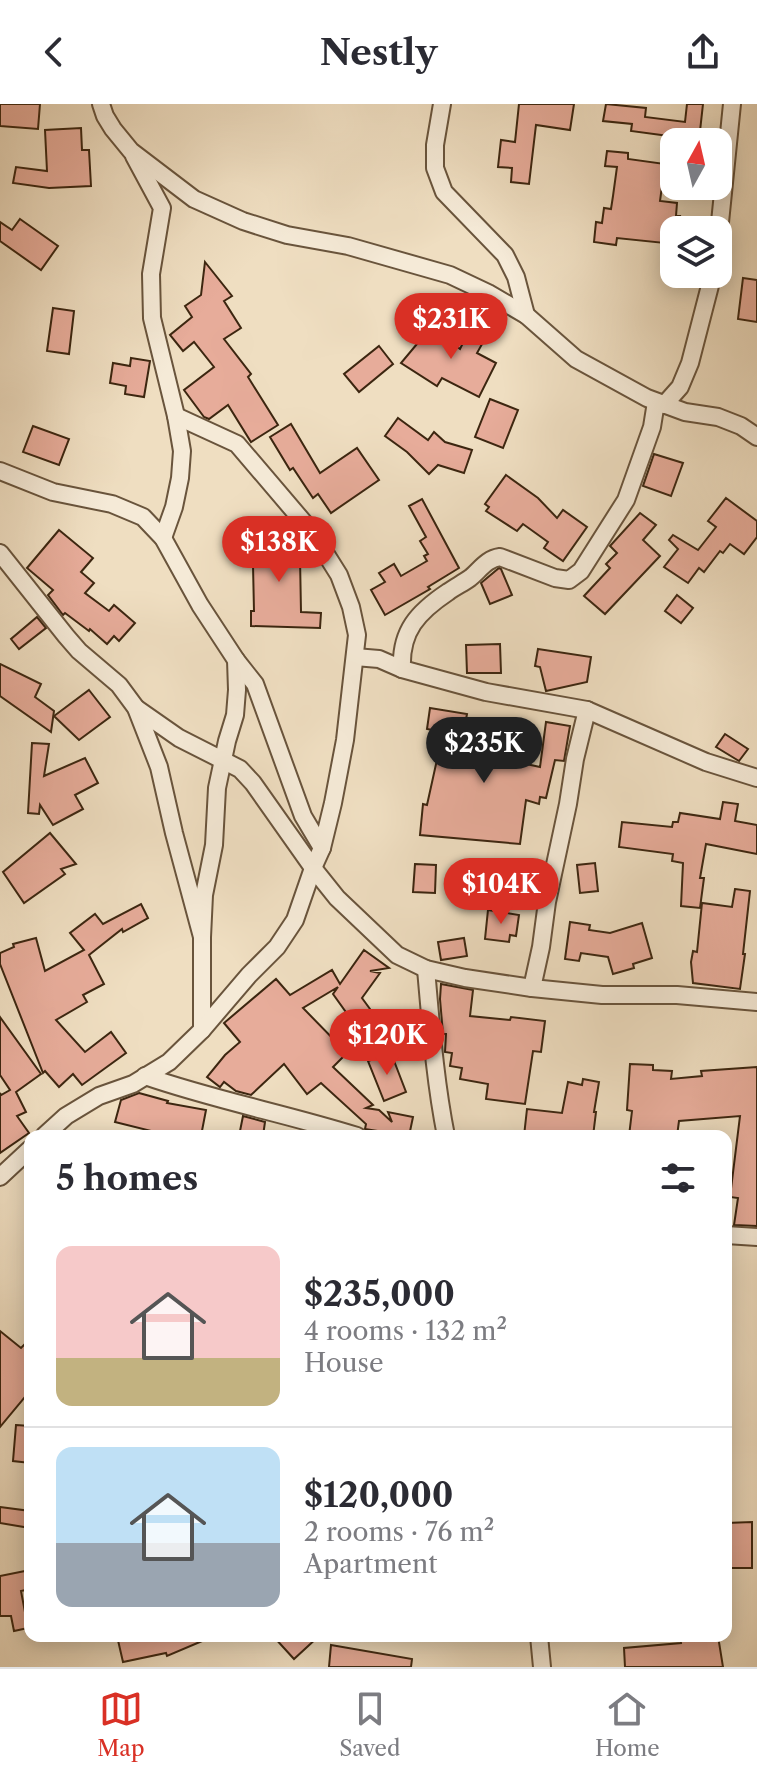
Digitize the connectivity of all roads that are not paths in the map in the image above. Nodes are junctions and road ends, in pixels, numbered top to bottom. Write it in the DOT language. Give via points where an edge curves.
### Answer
graph roads {
  1 [pos="101,104"];
  2 [pos="442,104"];
  3 [pos="732,104"];
  4 [pos="131,151"];
  5 [pos="721,216"];
  6 [pos="709,288"];
  7 [pos="526,315"];
  8 [pos="660,403"];
  9 [pos="176,416"];
  10 [pos="757,437"];
  11 [pos="0,471"];
  12 [pos="163,538"];
  13 [pos="0,553"];
  14 [pos="355,657"];
  15 [pos="236,660"];
  16 [pos="402,669"];
  17 [pos="136,708"];
  18 [pos="587,710"];
  19 [pos="223,759"];
  20 [pos="757,778"];
  21 [pos="322,848"];
  22 [pos="313,868"];
  23 [pos="202,937"];
  24 [pos="426,969"];
  25 [pos="532,988"];
  26 [pos="757,1002"];
  27 [pos="202,1030"];
  28 [pos="145,1076"];
  29 [pos="51,1130"];
  30 [pos="338,1130"];
  31 [pos="445,1130"];
  32 [pos="24,1155"];
  33 [pos="0,1177"];
  34 [pos="732,1235"];
  35 [pos="757,1237"];
  36 [pos="540,1642"];
  37 [pos="542,1667"];
  1 -- 4 [label="street"];
  2 -- 7 [label="street" via="435,168 444,192 505,255"];
  3 -- 5 [label="street"];
  4 -- 7 [label="street" via="194,199 243,221 450,275"];
  4 -- 9 [label="street" via="162,208 151,274 152,318"];
  6 -- 8 [label="street" via="680,387"];
  7 -- 8 [label="street" via="576,359"];
  8 -- 10 [label="street" via="718,417"];
  8 -- 16 [label="street" via="626,500 581,571 569,580 555,578 493,558 426,607 412,624 403,643"];
  9 -- 12 [label="street" via="180,478"];
  9 -- 14 [label="street" via="237,444 312,532 343,586 357,635"];
  11 -- 12 [label="street" via="53,492 112,504 143,517"];
  12 -- 15 [label="street"];
  13 -- 17 [label="street" via="79,651 119,685"];
  14 -- 16 [label="street"];
  14 -- 21 [label="street" via="345,740"];
  15 -- 19 [label="street" via="235,715"];
  15 -- 21 [label="street" via="255,684 303,816"];
  16 -- 18 [label="street" via="486,692"];
  17 -- 19 [label="street" via="179,738"];
  17 -- 23 [label="street" via="159,767"];
  18 -- 20 [label="street" via="706,762"];
  18 -- 25 [label="street"];
  19 -- 22 [label="street" via="253,783"];
  19 -- 23 [label="street"];
  21 -- 22 [label="street"];
  22 -- 24 [label="street" via="397,955"];
  22 -- 27 [label="street" via="295,920 277,947"];
  23 -- 27 [label="street"];
  24 -- 25 [label="street"];
  24 -- 31 [label="street"];
  25 -- 26 [label="street"];
  27 -- 28 [label="street" via="169,1062"];
  28 -- 29 [label="street" via="99,1096"];
  28 -- 30 [label="street"];
  32 -- 33 [label="street"];
  34 -- 35 [label="street"];
  36 -- 37 [label="street"];
}
